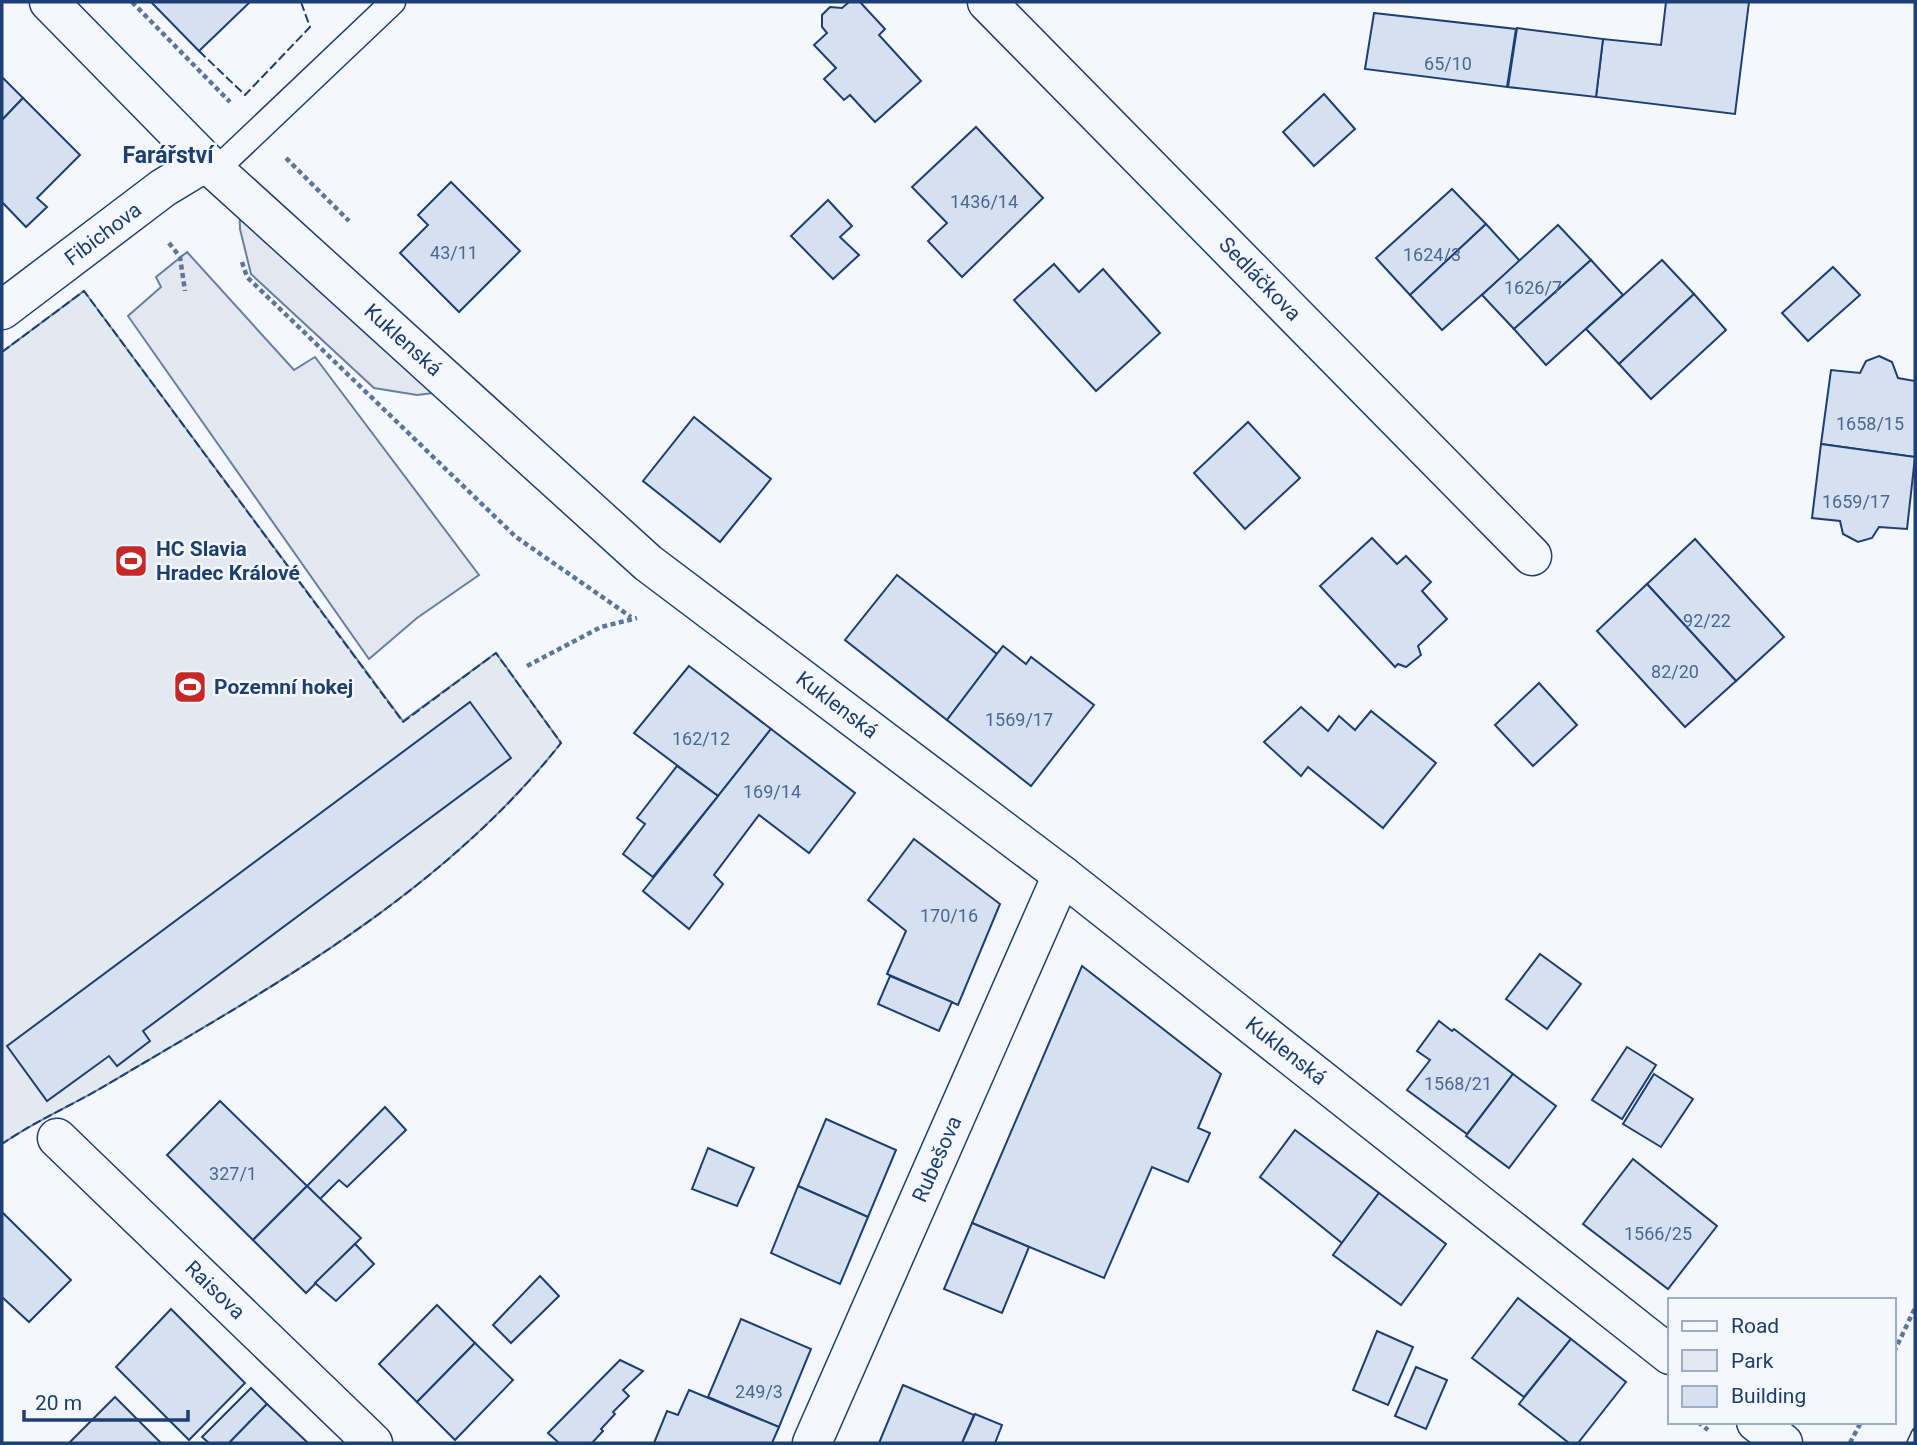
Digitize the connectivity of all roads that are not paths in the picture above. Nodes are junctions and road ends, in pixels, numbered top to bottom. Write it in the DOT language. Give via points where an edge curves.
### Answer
graph roads {
  1 [pos="49,2"];
  2 [pos="393,2"];
  3 [pos="988,2"];
  4 [pos="211,166"];
  5 [pos="2,310"];
  6 [pos="1532,556"];
  7 [pos="1062,874"];
  8 [pos="57,1138"];
  9 [pos="1668,1353"];
  10 [pos="1759,1424"];
  11 [pos="373,1443"];
  12 [pos="812,1443"];
  13 [pos="1783,1443"];
  1 -- 4 [label="street, Kuklenská"];
  2 -- 4 [label="lane, Fibichova" via="257,130"];
  3 -- 6 [label="street, Sedláčkova"];
  4 -- 5 [label="street, Fibichova" via="163,188"];
  4 -- 7 [label="street, Kuklenská" via="648,563"];
  7 -- 9 [label="street, Kuklenská"];
  7 -- 12 [label="street, Rubešova"];
  8 -- 11 [label="street, Raisova"];
  10 -- 13 [label="street"];
}
